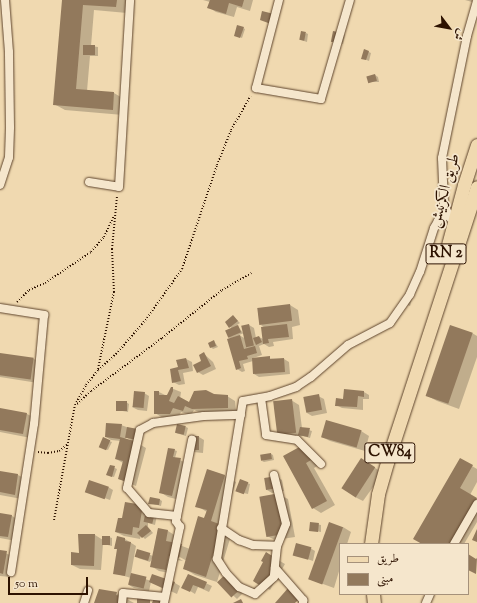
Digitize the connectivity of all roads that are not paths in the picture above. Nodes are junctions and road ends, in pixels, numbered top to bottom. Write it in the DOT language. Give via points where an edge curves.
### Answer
graph roads {
  1 [pos="5,0"];
  2 [pos="130,0"];
  3 [pos="279,0"];
  4 [pos="350,0"];
  5 [pos="477,0"];
  6 [pos="477,145"];
  7 [pos="89,182"];
  8 [pos="0,185"];
  9 [pos="477,187"];
  10 [pos="448,214"];
  11 [pos="453,227"];
  12 [pos="0,308"];
  13 [pos="418,363"];
  14 [pos="260,398"];
  15 [pos="241,415"];
  16 [pos="192,440"];
  17 [pos="321,464"];
  18 [pos="274,475"];
  19 [pos="477,504"];
  20 [pos="177,516"];
  21 [pos="221,528"];
  22 [pos="371,543"];
  23 [pos="455,543"];
  24 [pos="277,546"];
  25 [pos="275,568"];
  26 [pos="11,572"];
  27 [pos="88,591"];
  28 [pos="164,600"];
  29 [pos="84,603"];
  30 [pos="122,603"];
  31 [pos="303,603"];
  1 -- 8 [label="street" via="10,127 9,156"];
  2 -- 7 [label="street" via="119,187"];
  3 -- 4 [label="street" via="256,88 321,99"];
  5 -- 10 [label="street" via="442,158 444,204"];
  6 -- 11 [label="main road, طريق الكرنيش / RN 2"];
  9 -- 13 [label="main road, طريق الكرنيش / RN 2"];
  10 -- 11 [label="street"];
  10 -- 14 [label="street" via="438,221 434,228 410,294 390,323 348,345 296,387"];
  11 -- 13 [label="main road, طريق الكرنيش / RN 2"];
  12 -- 26 [label="street" via="44,315 34,424"];
  13 -- 22 [label="main road, طريق الكرنيش / CW84" via="378,494"];
  14 -- 15 [label="street" via="244,401"];
  14 -- 17 [label="street" via="266,434 297,440"];
  15 -- 20 [label="street" via="204,416 153,423 140,430 127,488 149,513"];
  15 -- 21 [label="street"];
  16 -- 20 [label="street"];
  18 -- 24 [label="street" via="286,524"];
  19 -- 23 [label="street"];
  20 -- 28 [label="street" via="176,521 180,527"];
  21 -- 24 [label="street" via="239,540 253,545"];
  21 -- 25 [label="street" via="217,559 239,587 255,594 274,578"];
  24 -- 25 [label="street"];
  25 -- 31 [label="street"];
  27 -- 29 [label="street"];
  28 -- 30 [label="street" via="123,592"];
}
